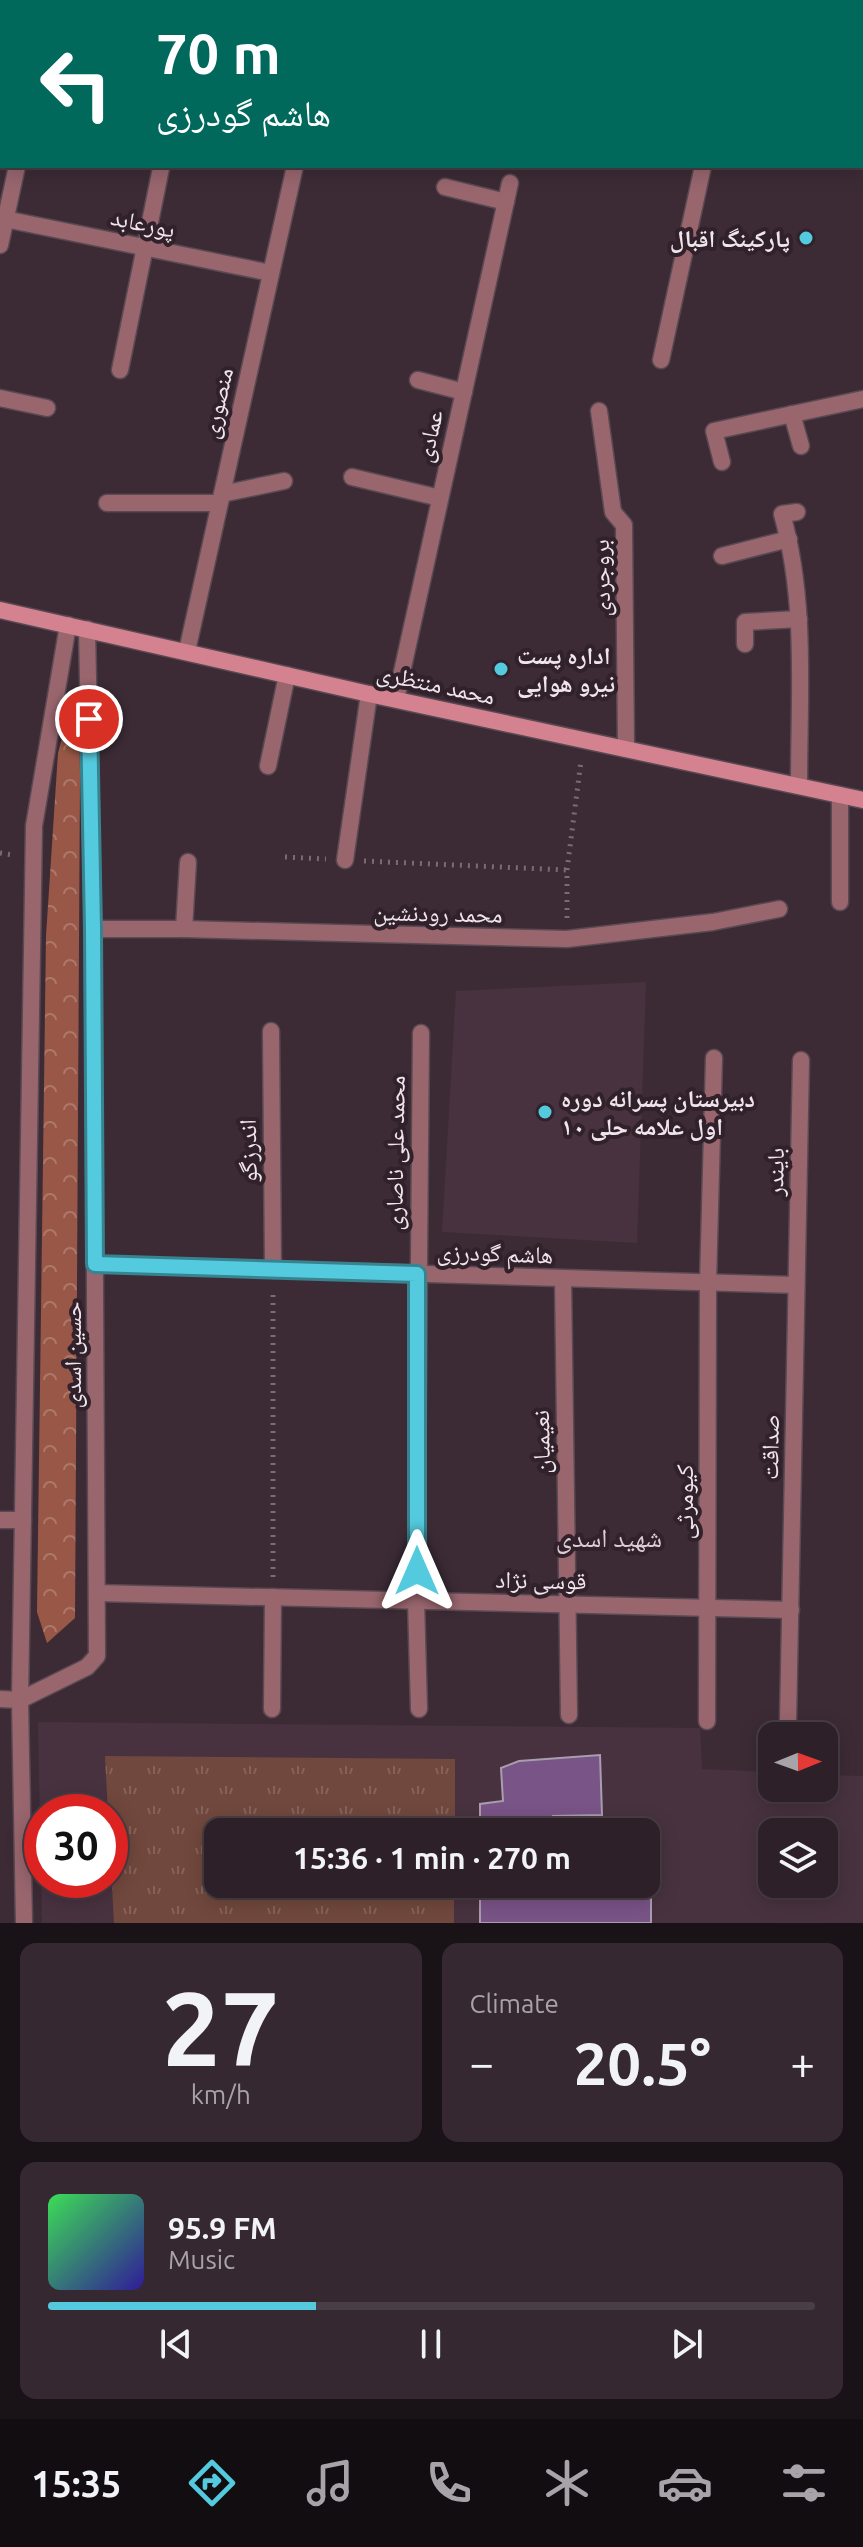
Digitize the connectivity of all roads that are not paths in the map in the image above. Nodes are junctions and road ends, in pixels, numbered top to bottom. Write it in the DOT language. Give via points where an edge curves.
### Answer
graph roads {
  1 [pos="17,168"];
  2 [pos="161,168"];
  3 [pos="295,168"];
  4 [pos="703,168"];
  5 [pos="510,183"];
  6 [pos="445,187"];
  7 [pos="506,202"];
  8 [pos="5,219"];
  9 [pos="0,245"];
  10 [pos="146,248"];
  11 [pos="271,273"];
  12 [pos="661,360"];
  13 [pos="120,370"];
  14 [pos="418,380"];
  15 [pos="464,392"];
  16 [pos="0,398"];
  17 [pos="863,399"];
  18 [pos="47,408"];
  19 [pos="599,411"];
  20 [pos="792,414"];
  21 [pos="801,446"];
  22 [pos="722,462"];
  23 [pos="352,477"];
  24 [pos="284,481"];
  25 [pos="220,498"];
  26 [pos="440,498"];
  27 [pos="107,503"];
  28 [pos="797,512"];
  29 [pos="789,539"];
  30 [pos="722,556"];
  31 [pos="0,610"];
  32 [pos="799,619"];
  33 [pos="68,625"];
  34 [pos="87,629"];
  35 [pos="745,644"];
  36 [pos="187,651"];
  37 [pos="287,675"];
  38 [pos="369,694"];
  39 [pos="396,699"];
  40 [pos="626,749"];
  41 [pos="268,766"];
  42 [pos="799,786"];
  43 [pos="840,795"];
  44 [pos="863,800"];
  45 [pos="345,860"];
  46 [pos="188,862"];
  47 [pos="840,902"];
  48 [pos="779,909"];
  49 [pos="93,929"];
  50 [pos="184,929"];
  51 [pos="271,1031"];
  52 [pos="421,1033"];
  53 [pos="714,1058"];
  54 [pos="801,1060"];
  55 [pos="95,1264"];
  56 [pos="273,1270"];
  57 [pos="417,1274"];
  58 [pos="563,1279"];
  59 [pos="708,1283"];
  60 [pos="796,1285"];
  61 [pos="0,1520"];
  62 [pos="23,1520"];
  63 [pos="97,1593"];
  64 [pos="273,1597"];
  65 [pos="416,1601"];
  66 [pos="567,1604"];
  67 [pos="708,1608"];
  68 [pos="791,1610"];
  69 [pos="0,1699"];
  70 [pos="20,1700"];
  71 [pos="272,1709"];
  72 [pos="419,1709"];
  73 [pos="569,1715"];
  74 [pos="707,1721"];
  75 [pos="788,1722"];
  76 [pos="24,1923"];
  1 -- 8 [label="street"];
  2 -- 10 [label="street"];
  3 -- 11 [label="street, منصوری"];
  4 -- 12 [label="street"];
  5 -- 7 [label="street, عمادی"];
  6 -- 7 [label="street"];
  7 -- 15 [label="street, عمادی"];
  8 -- 9 [label="street"];
  8 -- 10 [label="street, پورعابد"];
  10 -- 11 [label="street, پورعابد"];
  10 -- 13 [label="street"];
  11 -- 25 [label="street, منصوری"];
  14 -- 15 [label="street"];
  15 -- 26 [label="street, عمادی"];
  16 -- 18 [label="street"];
  17 -- 20 [label="street"];
  19 -- 40 [label="street, بروجردی" via="613,512 624,525"];
  20 -- 21 [label="street"];
  20 -- 22 [label="street" via="714,431"];
  23 -- 26 [label="street"];
  24 -- 25 [label="street"];
  25 -- 27 [label="street"];
  25 -- 36 [label="street, منصوری"];
  26 -- 39 [label="street, عمادی"];
  28 -- 29 [label="street" via="782,514"];
  29 -- 30 [label="street"];
  29 -- 32 [label="street"];
  31 -- 33 [label="main road, محمد منتظری"];
  32 -- 35 [label="street" via="745,622"];
  32 -- 42 [label="street"];
  33 -- 34 [label="main road, محمد منتظری"];
  33 -- 62 [label="street, حسین اسدی" via="34,826"];
  34 -- 36 [label="main road, محمد منتظری"];
  34 -- 49 [label="street, حسین اسدی"];
  36 -- 37 [label="main road, محمد منتظری"];
  37 -- 38 [label="main road, محمد منتظری"];
  37 -- 41 [label="street"];
  38 -- 39 [label="main road, محمد منتظری"];
  38 -- 45 [label="street"];
  39 -- 40 [label="main road, محمد منتظری"];
  40 -- 42 [label="main road, محمد منتظری"];
  42 -- 43 [label="main road, محمد منتظری"];
  43 -- 44 [label="main road, محمد منتظری"];
  43 -- 47 [label="street"];
  46 -- 50 [label="street"];
  48 -- 50 [label="street, محمد رودنشین" via="567,939"];
  49 -- 50 [label="street, محمد رودنشین"];
  49 -- 55 [label="street, حسین اسدی"];
  51 -- 56 [label="street, اندرزگو"];
  52 -- 57 [label="street, محمد علی ناصاری"];
  53 -- 59 [label="street, کیومرثی"];
  54 -- 60 [label="street, بایندر"];
  55 -- 56 [label="street, هاشم گودرزی"];
  55 -- 63 [label="street, حسین اسدی"];
  56 -- 57 [label="street, هاشم گودرزی"];
  57 -- 58 [label="street, هاشم گودرزی"];
  57 -- 65 [label="street, محمد علی ناصاری"];
  58 -- 59 [label="street, هاشم گودرزی"];
  58 -- 66 [label="street, نعیمیان"];
  59 -- 60 [label="street, هاشم گودرزی"];
  59 -- 67 [label="street, کیومرثی"];
  60 -- 68 [label="street, صداقت"];
  61 -- 62 [label="street"];
  62 -- 70 [label="street, حسین اسدی"];
  63 -- 64 [label="street, قوسی نژاد"];
  63 -- 70 [label="street, حسین اسدی" via="97,1656 87,1667"];
  64 -- 65 [label="street, قوسی نژاد"];
  64 -- 71 [label="street"];
  65 -- 66 [label="street, قوسی نژاد"];
  65 -- 72 [label="street, محمد علی ناصاری"];
  66 -- 67 [label="street, قوسی نژاد"];
  66 -- 73 [label="street, نعیمیان"];
  67 -- 68 [label="street, قوسی نژاد"];
  67 -- 74 [label="street, کیومرثی"];
  68 -- 75 [label="street, صداقت"];
  69 -- 70 [label="street"];
  70 -- 76 [label="street, حسین اسدی"];
}
